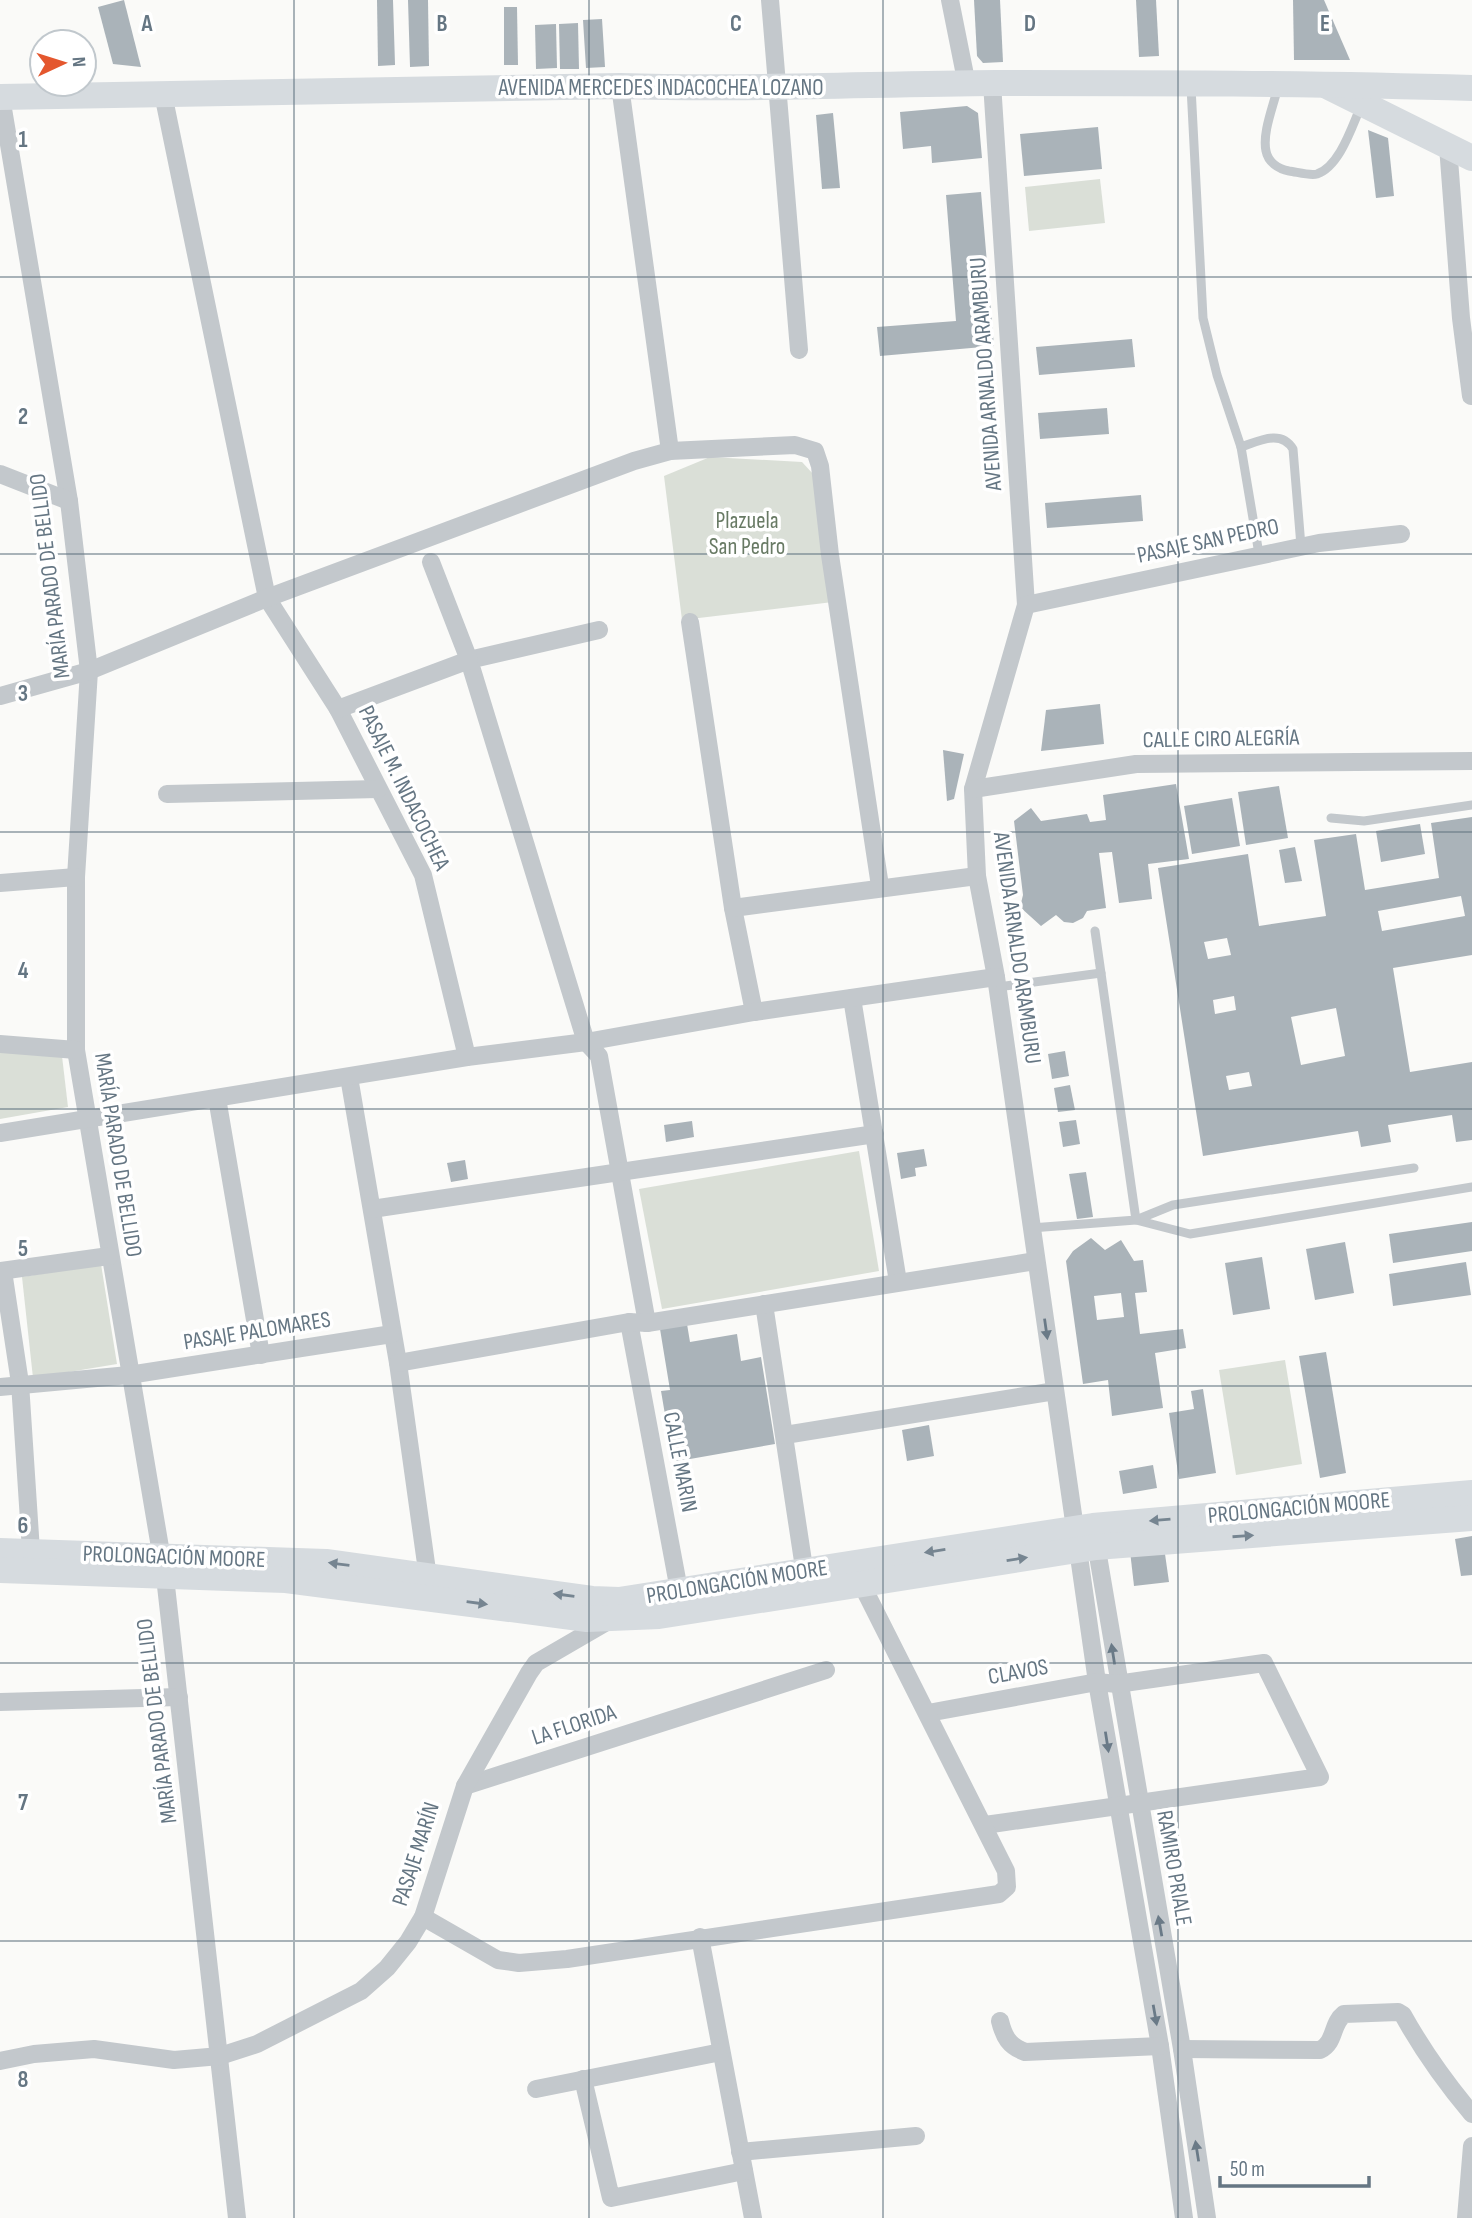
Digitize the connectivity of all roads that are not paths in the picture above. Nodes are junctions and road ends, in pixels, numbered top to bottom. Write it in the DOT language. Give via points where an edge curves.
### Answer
graph roads {
  1 [pos="771,0"];
  2 [pos="950,0"];
  3 [pos="1321,83"];
  4 [pos="980,84"];
  5 [pos="1279,84"];
  6 [pos="620,86"];
  7 [pos="779,86"];
  8 [pos="1191,86"];
  9 [pos="1472,88"];
  10 [pos="163,94"];
  11 [pos="0,97"];
  12 [pos="1362,104"];
  13 [pos="1448,146"];
  14 [pos="1472,158"];
  15 [pos="1466,313"];
  16 [pos="799,350"];
  17 [pos="1471,396"];
  18 [pos="1241,447"];
  19 [pos="670,451"];
  20 [pos="0,474"];
  21 [pos="69,501"];
  22 [pos="1401,534"];
  23 [pos="1301,546"];
  24 [pos="1259,554"];
  25 [pos="431,562"];
  26 [pos="267,598"];
  27 [pos="1026,606"];
  28 [pos="690,622"];
  29 [pos="600,630"];
  30 [pos="469,660"];
  31 [pos="89,671"];
  32 [pos="0,696"];
  33 [pos="338,709"];
  34 [pos="1472,761"];
  35 [pos="378,789"];
  36 [pos="973,789"];
  37 [pos="167,794"];
  38 [pos="1472,805"];
  39 [pos="1331,818"];
  40 [pos="977,876"];
  41 [pos="76,877"];
  42 [pos="0,883"];
  43 [pos="880,886"];
  44 [pos="733,908"];
  45 [pos="1095,931"];
  46 [pos="1101,973"];
  47 [pos="997,982"];
  48 [pos="852,998"];
  49 [pos="754,1012"];
  50 [pos="586,1042"];
  51 [pos="0,1044"];
  52 [pos="76,1050"];
  53 [pos="467,1057"];
  54 [pos="349,1077"];
  55 [pos="217,1098"];
  56 [pos="86,1120"];
  57 [pos="0,1133"];
  58 [pos="874,1134"];
  59 [pos="1414,1168"];
  60 [pos="620,1174"];
  61 [pos="1472,1187"];
  62 [pos="372,1209"];
  63 [pos="1136,1220"];
  64 [pos="1031,1227"];
  65 [pos="109,1256"];
  66 [pos="1036,1261"];
  67 [pos="2,1271"];
  68 [pos="898,1282"];
  69 [pos="764,1304"];
  70 [pos="638,1323"];
  71 [pos="392,1334"];
  72 [pos="261,1355"];
  73 [pos="398,1363"];
  74 [pos="130,1375"];
  75 [pos="20,1383"];
  76 [pos="0,1387"];
  77 [pos="1055,1391"];
  78 [pos="785,1435"];
  79 [pos="1472,1493"];
  80 [pos="1472,1518"];
  81 [pos="1085,1538"];
  82 [pos="0,1551"];
  83 [pos="31,1551"];
  84 [pos="164,1568"];
  85 [pos="0,1570"];
  86 [pos="806,1582"];
  87 [pos="862,1585"];
  88 [pos="429,1586"];
  89 [pos="681,1601"];
  90 [pos="616,1610"];
  91 [pos="827,1670"];
  92 [pos="1097,1682"];
  93 [pos="1117,1684"];
  94 [pos="180,1696"];
  95 [pos="0,1702"];
  96 [pos="928,1713"];
  97 [pos="465,1786"];
  98 [pos="1138,1804"];
  99 [pos="1117,1806"];
  100 [pos="985,1825"];
  101 [pos="423,1917"];
  102 [pos="700,1937"];
  103 [pos="1000,2021"];
  104 [pos="1160,2046"];
  105 [pos="1182,2049"];
  106 [pos="722,2052"];
  107 [pos="220,2056"];
  108 [pos="0,2061"];
  109 [pos="583,2080"];
  110 [pos="536,2089"];
  111 [pos="1472,2114"];
  112 [pos="916,2136"];
  113 [pos="1472,2146"];
  114 [pos="740,2152"];
  115 [pos="744,2171"];
  116 [pos="237,2218"];
  117 [pos="753,2218"];
  118 [pos="1184,2218"];
  119 [pos="1207,2218"];
  120 [pos="1466,2218"];
  1 -- 7 [label="street"];
  2 -- 4 [label="street, AVENIDA ARNALDO ARAMBURU"];
  3 -- 5 [label="street, AVENIDA MERCEDES INDACOCHEA LOZANO"];
  3 -- 9 [label="street, AVENIDA MERCEDES INDACOCHEA LOZANO"];
  3 -- 12 [label="street"];
  4 -- 7 [label="street, AVENIDA MERCEDES INDACOCHEA LOZANO"];
  4 -- 8 [label="street, AVENIDA MERCEDES INDACOCHEA LOZANO"];
  4 -- 27 [label="street, AVENIDA ARNALDO ARAMBURU"];
  5 -- 8 [label="street, AVENIDA MERCEDES INDACOCHEA LOZANO"];
  5 -- 12 [label="lane" via="1265,141 1271,163 1285,170 1315,174 1327,167 1342,148"];
  6 -- 7 [label="street, AVENIDA MERCEDES INDACOCHEA LOZANO"];
  6 -- 10 [label="street, AVENIDA MERCEDES INDACOCHEA LOZANO"];
  6 -- 19 [label="street"];
  7 -- 16 [label="street"];
  8 -- 18 [label="lane" via="1203,318"];
  10 -- 11 [label="street, AVENIDA MERCEDES INDACOCHEA LOZANO"];
  10 -- 26 [label="street"];
  11 -- 21 [label="street, MARÍA PARADO DE BELLIDO"];
  12 -- 13 [label="street"];
  13 -- 14 [label="street"];
  13 -- 15 [label="street"];
  15 -- 17 [label="street"];
  18 -- 23 [label="lane" via="1277,436 1288,440 1293,449"];
  18 -- 24 [label="lane"];
  19 -- 26 [label="street"];
  19 -- 43 [label="street" via="796,445 815,451"];
  20 -- 21 [label="street"];
  21 -- 31 [label="street, MARÍA PARADO DE BELLIDO"];
  22 -- 23 [label="street, PASAJE SAN PEDRO"];
  23 -- 24 [label="street, PASAJE SAN PEDRO"];
  24 -- 27 [label="street, PASAJE SAN PEDRO"];
  25 -- 30 [label="street, CALLE MARIN"];
  26 -- 31 [label="street"];
  26 -- 33 [label="street, PASAJE M. INDACOCHEA"];
  27 -- 36 [label="street, AVENIDA ARNALDO ARAMBURU"];
  28 -- 44 [label="street"];
  29 -- 30 [label="street"];
  30 -- 33 [label="street"];
  30 -- 50 [label="street, CALLE MARIN"];
  31 -- 32 [label="street"];
  31 -- 41 [label="street, MARÍA PARADO DE BELLIDO"];
  33 -- 35 [label="street, PASAJE M. INDACOCHEA"];
  34 -- 36 [label="street, CALLE CIRO ALEGRÍA" via="1136,764"];
  35 -- 37 [label="street"];
  35 -- 53 [label="street, PASAJE M. INDACOCHEA" via="423,875"];
  36 -- 40 [label="street, AVENIDA ARNALDO ARAMBURU"];
  38 -- 39 [label="lane" via="1364,821"];
  40 -- 43 [label="street"];
  40 -- 47 [label="street, AVENIDA ARNALDO ARAMBURU"];
  41 -- 42 [label="street"];
  41 -- 52 [label="street, MARÍA PARADO DE BELLIDO"];
  43 -- 44 [label="street"];
  44 -- 49 [label="street"];
  45 -- 46 [label="lane"];
  46 -- 47 [label="lane"];
  46 -- 63 [label="lane"];
  47 -- 48 [label="street"];
  47 -- 64 [label="street, AVENIDA ARNALDO ARAMBURU"];
  48 -- 49 [label="street"];
  48 -- 58 [label="street"];
  49 -- 50 [label="street"];
  50 -- 53 [label="street"];
  50 -- 60 [label="street, CALLE MARIN" via="599,1056"];
  51 -- 52 [label="street"];
  52 -- 56 [label="street, MARÍA PARADO DE BELLIDO"];
  53 -- 54 [label="street"];
  54 -- 55 [label="street"];
  54 -- 62 [label="street"];
  55 -- 56 [label="street"];
  55 -- 72 [label="street"];
  56 -- 57 [label="street"];
  56 -- 65 [label="street, MARÍA PARADO DE BELLIDO"];
  58 -- 60 [label="street"];
  58 -- 68 [label="street"];
  59 -- 63 [label="lane" via="1173,1205"];
  60 -- 62 [label="street"];
  60 -- 70 [label="street, CALLE MARIN"];
  61 -- 63 [label="lane" via="1190,1234"];
  62 -- 71 [label="street"];
  63 -- 64 [label="lane"];
  64 -- 66 [label="street, AVENIDA ARNALDO ARAMBURU"];
  65 -- 67 [label="street"];
  65 -- 74 [label="street, MARÍA PARADO DE BELLIDO"];
  66 -- 68 [label="street"];
  66 -- 77 [label="street, AVENIDA ARNALDO ARAMBURU, one-way"];
  67 -- 75 [label="street"];
  68 -- 69 [label="street"];
  69 -- 70 [label="street"];
  69 -- 78 [label="street"];
  70 -- 73 [label="street"];
  70 -- 89 [label="street, CALLE MARIN"];
  71 -- 72 [label="street, PASAJE PALOMARES"];
  71 -- 73 [label="street"];
  72 -- 74 [label="street, PASAJE PALOMARES"];
  73 -- 88 [label="street"];
  74 -- 75 [label="street, PASAJE PALOMARES"];
  74 -- 84 [label="street, MARÍA PARADO DE BELLIDO"];
  75 -- 76 [label="street, PASAJE PALOMARES"];
  75 -- 83 [label="street"];
  77 -- 78 [label="street"];
  77 -- 81 [label="street, AVENIDA ARNALDO ARAMBURU"];
  78 -- 86 [label="street"];
  79 -- 81 [label="street, PROLONGACIÓN MOORE, one-way"];
  81 -- 80 [label="street, PROLONGACIÓN MOORE, one-way"];
  81 -- 86 [label="street, PROLONGACIÓN MOORE, one-way"];
  87 -- 81 [label="street, PROLONGACIÓN MOORE, one-way"];
  81 -- 92 [label="street, RAMIRO PRIALE"];
  93 -- 81 [label="street, RAMIRO PRIALE, one-way"];
  82 -- 83 [label="street, PROLONGACIÓN MOORE"];
  83 -- 84 [label="street, PROLONGACIÓN MOORE"];
  84 -- 85 [label="street, PROLONGACIÓN MOORE"];
  84 -- 88 [label="street, PROLONGACIÓN MOORE" via="326,1562"];
  84 -- 94 [label="street, MARÍA PARADO DE BELLIDO"];
  86 -- 87 [label="street, PROLONGACIÓN MOORE"];
  86 -- 89 [label="street, PROLONGACIÓN MOORE"];
  87 -- 96 [label="street"];
  88 -- 90 [label="street, PROLONGACIÓN MOORE" via="592,1599"];
  89 -- 90 [label="street, PROLONGACIÓN MOORE"];
  90 -- 97 [label="street, PASAJE MARÍN" via="536,1663"];
  91 -- 97 [label="street, LA FLORIDA"];
  92 -- 93 [label="street, CLAVOS"];
  92 -- 96 [label="street, CLAVOS"];
  92 -- 99 [label="street, RAMIRO PRIALE, one-way"];
  93 -- 98 [label="street, RAMIRO PRIALE"];
  93 -- 98 [label="street, CLAVOS" via="1264,1663 1320,1777"];
  94 -- 95 [label="street"];
  94 -- 107 [label="street, MARÍA PARADO DE BELLIDO"];
  96 -- 100 [label="street"];
  97 -- 101 [label="street, PASAJE MARÍN"];
  98 -- 99 [label="street"];
  105 -- 98 [label="street, RAMIRO PRIALE, one-way"];
  99 -- 100 [label="street"];
  99 -- 104 [label="street, RAMIRO PRIALE, one-way"];
  100 -- 102 [label="street" via="1006,1871 1007,1887 999,1894"];
  101 -- 102 [label="street" via="498,1960 519,1963"];
  101 -- 107 [label="street, PASAJE MARÍN" via="387,1968 361,1991 257,2044"];
  102 -- 106 [label="street"];
  103 -- 104 [label="street" via="1012,2048 1025,2052"];
  104 -- 118 [label="street, RAMIRO PRIALE"];
  105 -- 111 [label="street" via="1320,2050 1330,2042 1338,2018 1344,2014 1398,2012"];
  119 -- 105 [label="street, RAMIRO PRIALE, one-way"];
  106 -- 109 [label="street"];
  106 -- 114 [label="street"];
  107 -- 108 [label="street, PASAJE MARÍN" via="174,2060 94,2049"];
  107 -- 116 [label="street, MARÍA PARADO DE BELLIDO"];
  109 -- 110 [label="street"];
  109 -- 115 [label="street" via="611,2198"];
  112 -- 114 [label="street"];
  113 -- 120 [label="street"];
  114 -- 115 [label="street"];
  115 -- 117 [label="street"];
}
